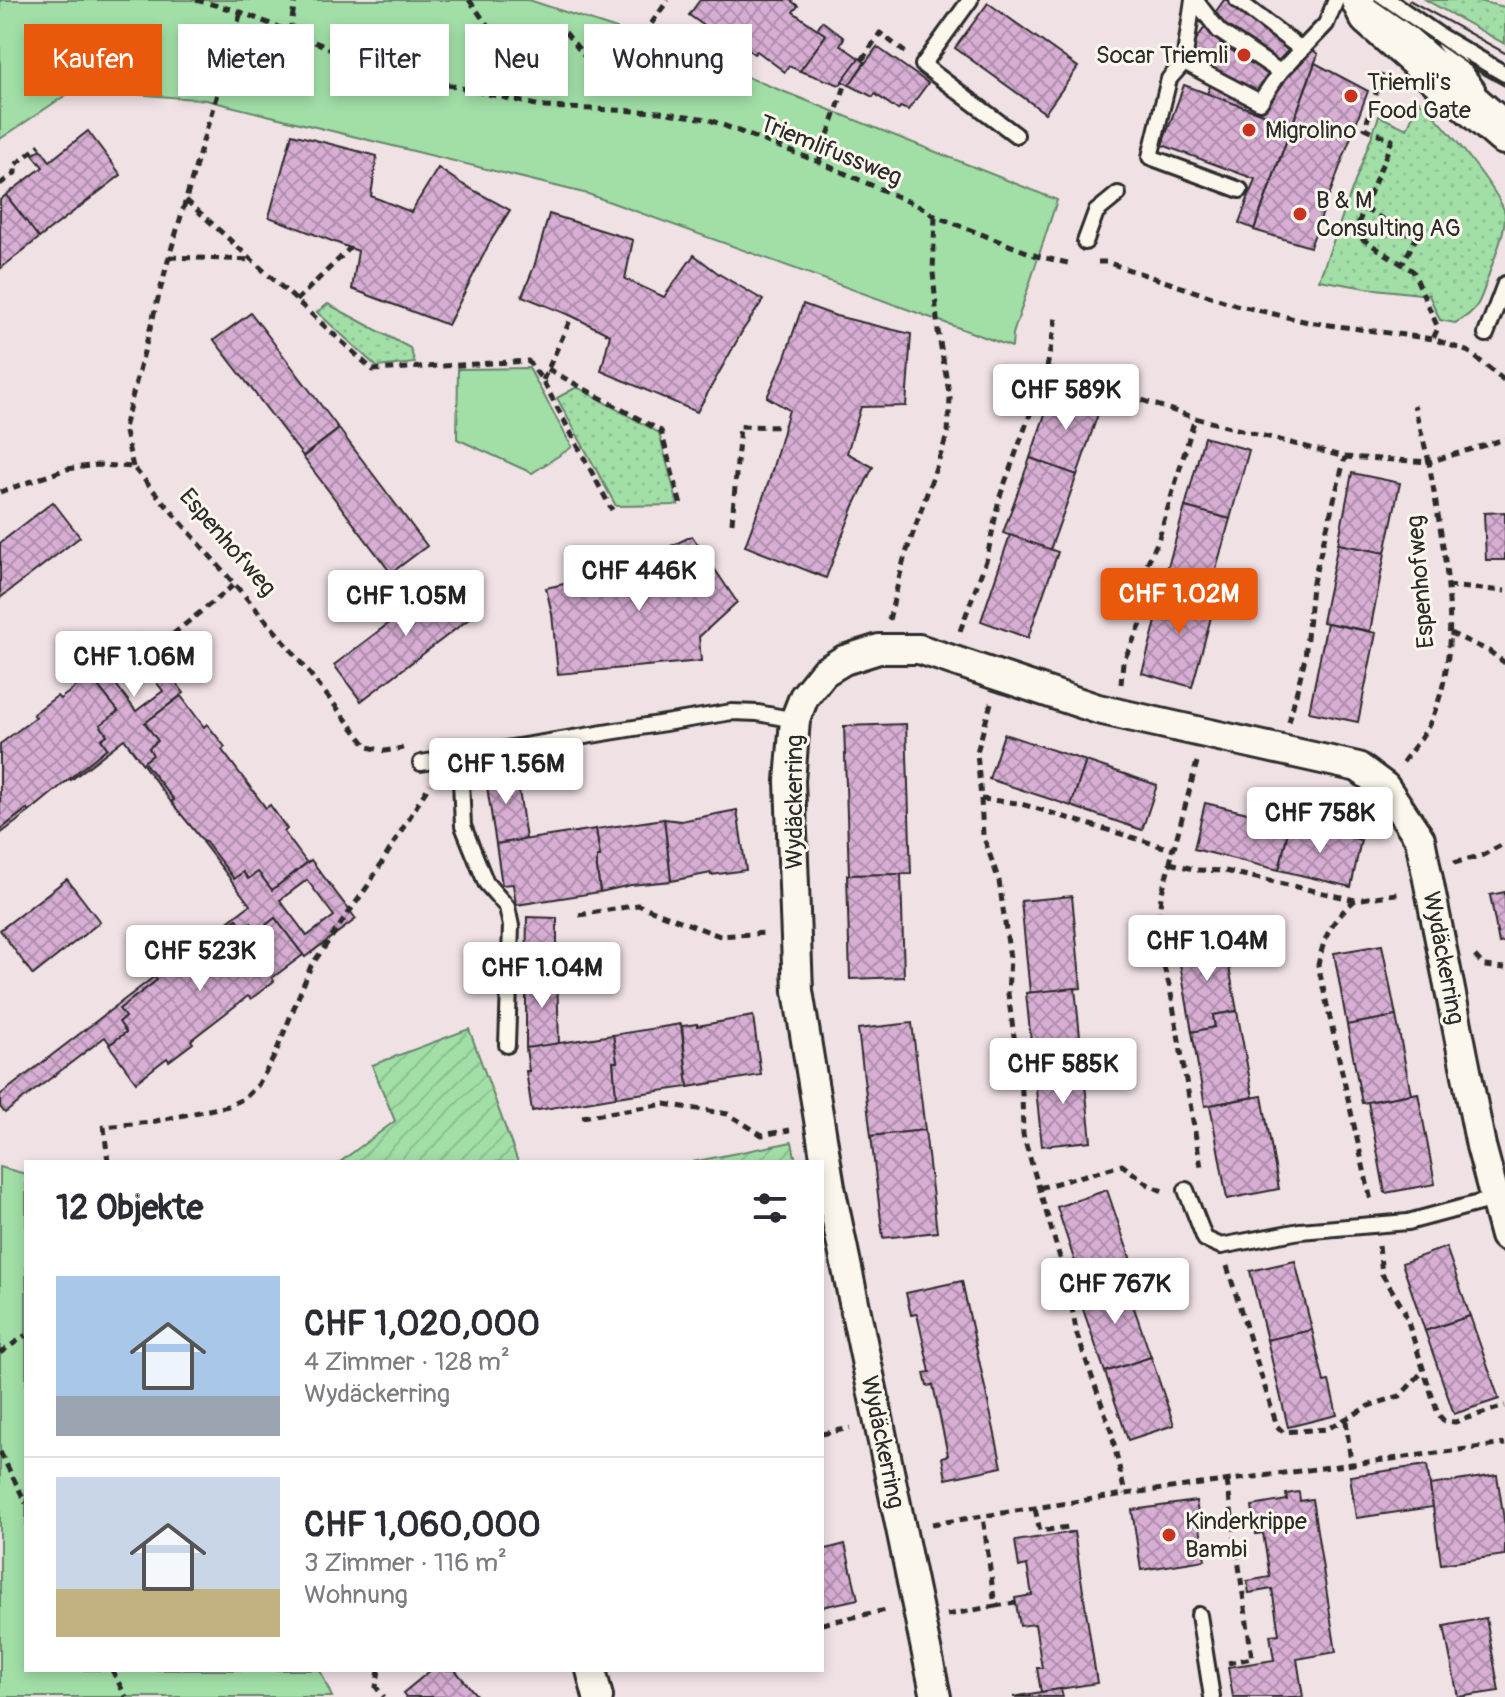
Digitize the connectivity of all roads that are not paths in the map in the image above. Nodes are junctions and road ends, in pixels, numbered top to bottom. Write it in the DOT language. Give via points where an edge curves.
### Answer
graph roads {
  1 [pos="970,0"];
  2 [pos="1194,0"];
  3 [pos="1237,0"];
  4 [pos="1336,0"];
  5 [pos="1362,0"];
  6 [pos="1388,0"];
  7 [pos="1440,36"];
  8 [pos="1301,49"];
  9 [pos="1184,62"];
  10 [pos="1280,72"];
  11 [pos="1505,74"];
  12 [pos="1505,131"];
  13 [pos="1016,135"];
  14 [pos="1240,190"];
  15 [pos="1118,194"];
  16 [pos="1085,242"];
  17 [pos="1505,284"];
  18 [pos="1486,334"];
  19 [pos="795,720"];
  20 [pos="460,757"];
  21 [pos="421,763"];
  22 [pos="507,1045"];
  23 [pos="1186,1190"];
  24 [pos="1494,1199"];
  25 [pos="1505,1236"];
  26 [pos="1199,1615"];
  27 [pos="592,1672"];
  28 [pos="598,1697"];
  29 [pos="936,1697"];
  30 [pos="1212,1697"];
  1 -- 13 [label="lane" via="923,65"];
  2 -- 9 [label="lane"];
  2 -- 10 [label="lane" via="1219,31"];
  3 -- 8 [label="lane"];
  4 -- 8 [label="lane" via="1326,24"];
  5 -- 12 [label="main road" via="1370,16"];
  6 -- 7 [label="lane"];
  7 -- 11 [label="lane"];
  7 -- 12 [label="lane"];
  8 -- 10 [label="lane"];
  9 -- 10 [label="lane" via="1260,102"];
  9 -- 14 [label="lane" via="1169,79 1150,157"];
  15 -- 16 [label="lane" via="1096,212"];
  17 -- 18 [label="lane"];
  19 -- 20 [label="lane" via="732,712"];
  19 -- 24 [label="street, Wydäckerring" via="815,681 844,660 879,649 919,649 1098,709 1358,767 1385,787 1420,839"];
  19 -- 29 [label="street, Wydäckerring" via="790,781 798,991 830,1187"];
  20 -- 21 [label="lane"];
  20 -- 22 [label="lane" via="463,826 486,883 507,907 511,926"];
  23 -- 24 [label="lane" via="1205,1239 1221,1246 1300,1231 1408,1222"];
  24 -- 25 [label="street, Wydäckerring"];
  26 -- 30 [label="lane"];
  27 -- 28 [label="street"];
}
